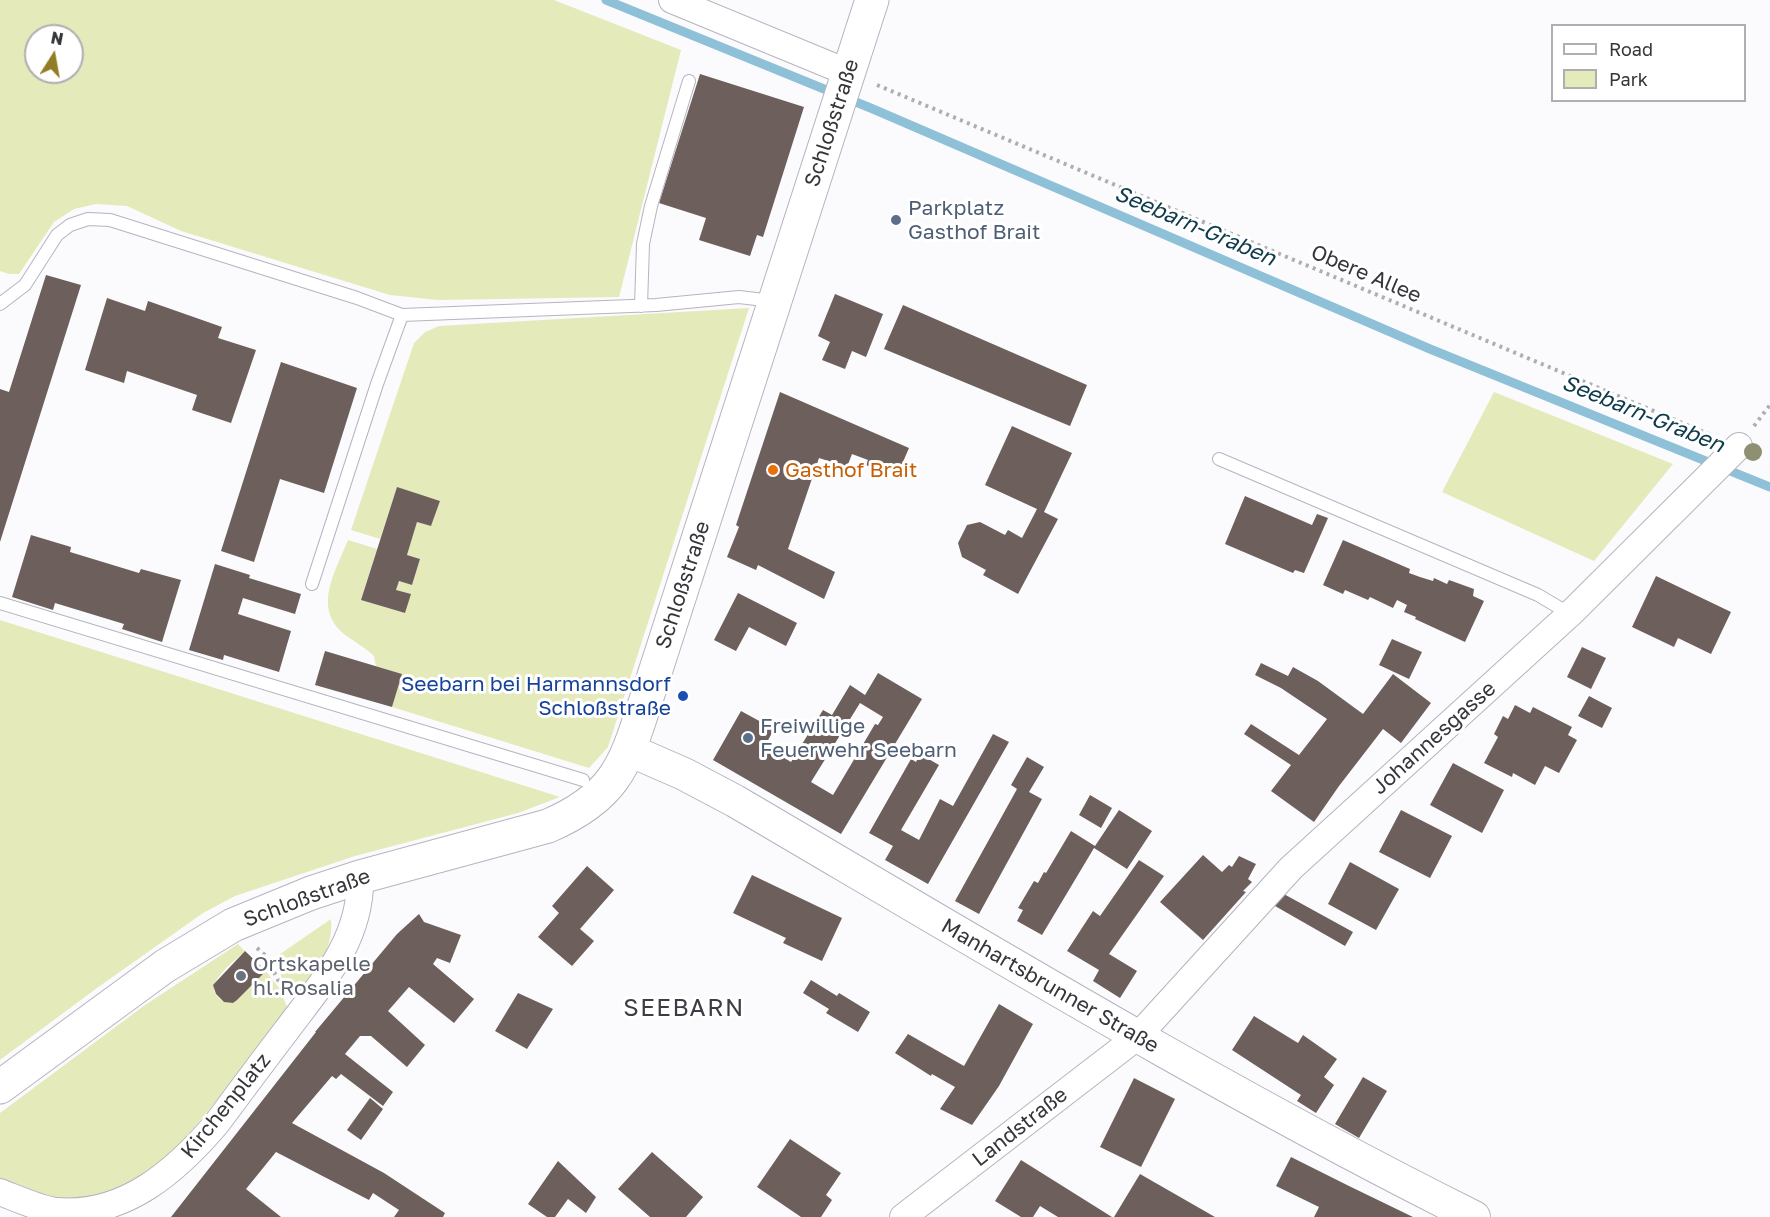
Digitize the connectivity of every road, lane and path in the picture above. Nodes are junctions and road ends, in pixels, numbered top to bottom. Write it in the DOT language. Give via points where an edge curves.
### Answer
graph roads {
  1 [pos="672,0"];
  2 [pos="872,0"];
  3 [pos="689,81"];
  4 [pos="843,90"];
  5 [pos="774,302"];
  6 [pos="0,304"];
  7 [pos="641,306"];
  8 [pos="402,315"];
  9 [pos="1739,446"];
  10 [pos="1219,459"];
  11 [pos="312,584"];
  12 [pos="0,603"];
  13 [pos="1570,614"];
  14 [pos="629,750"];
  15 [pos="583,780"];
  16 [pos="360,877"];
  17 [pos="233,925"];
  18 [pos="296,1017"];
  19 [pos="1137,1037"];
  20 [pos="0,1087"];
  21 [pos="0,1192"];
  22 [pos="903,1217"];
  23 [pos="1474,1217"];
  1 -- 4 [label="street"];
  2 -- 4 [label="main road, Schloßstraße"];
  3 -- 7 [label="lane" via="651,206 643,244"];
  4 -- 5 [label="main road, Schloßstraße"];
  4 -- 9 [label="path, Obere Allee"];
  5 -- 7 [label="lane" via="739,297"];
  5 -- 14 [label="main road, Schloßstraße"];
  6 -- 8 [label="lane" via="25,285 57,235 88,219 110,220"];
  7 -- 8 [label="lane"];
  8 -- 11 [label="lane"];
  9 -- 13 [label="street, Johannesgasse"];
  10 -- 13 [label="lane" via="1538,595"];
  12 -- 15 [label="lane"];
  13 -- 19 [label="street, Johannesgasse" via="1291,868"];
  14 -- 16 [label="main road, Schloßstraße" via="606,788 572,816 529,832"];
  14 -- 19 [label="street, Manhartsbrunner Straße" via="735,801"];
  16 -- 17 [label="main road, Schloßstraße"];
  16 -- 18 [label="street, Kirchenplatz" via="359,905 347,941"];
  17 -- 18 [label="path" via="266,956"];
  17 -- 20 [label="main road, Schloßstraße" via="165,966"];
  18 -- 21 [label="street, Kirchenplatz" via="197,1147 146,1191 109,1208 75,1213 44,1208"];
  19 -- 22 [label="street, Landstraße"];
  19 -- 23 [label="street, Manhartsbrunner Straße" via="1385,1173"];
}
